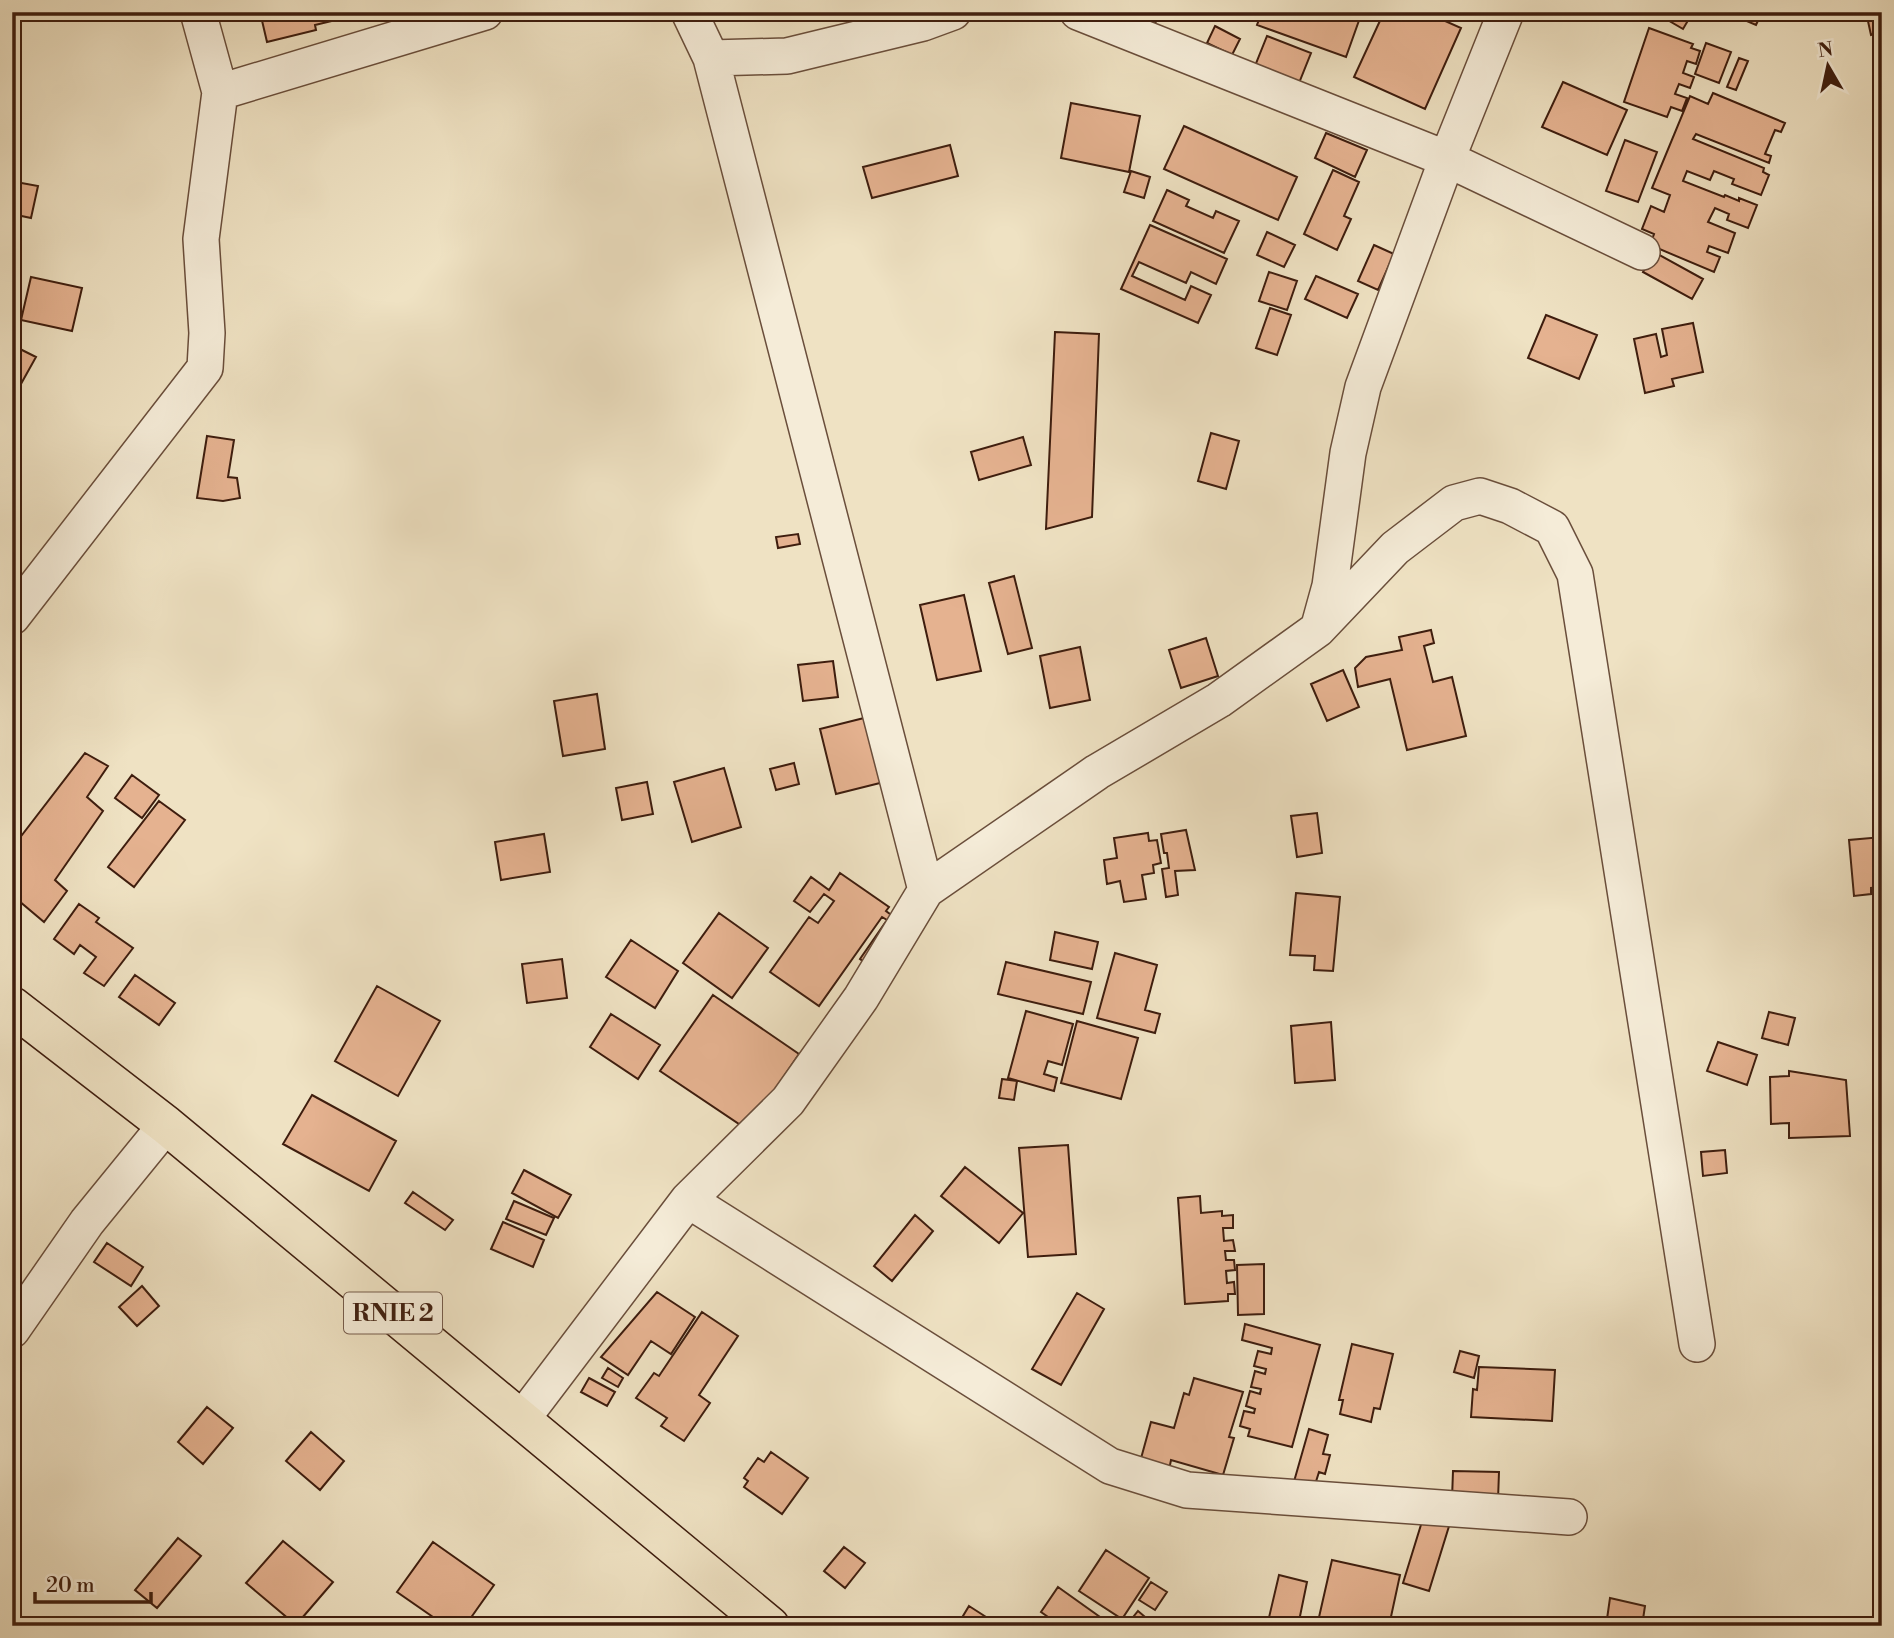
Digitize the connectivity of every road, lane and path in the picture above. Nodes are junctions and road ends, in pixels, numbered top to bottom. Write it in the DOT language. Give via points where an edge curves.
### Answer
graph roads {
  1 [pos="198,12"];
  2 [pos="485,12"];
  3 [pos="689,12"];
  4 [pos="953,12"];
  5 [pos="1078,12"];
  6 [pos="1506,12"];
  7 [pos="711,58"];
  8 [pos="220,92"];
  9 [pos="1447,159"];
  10 [pos="1642,252"];
  11 [pos="12,617"];
  12 [pos="1318,629"];
  13 [pos="926,890"];
  14 [pos="12,1006"];
  15 [pos="166,1125"];
  16 [pos="688,1200"];
  17 [pos="12,1330"];
  18 [pos="1697,1344"];
  19 [pos="522,1419"];
  20 [pos="1569,1517"];
  21 [pos="770,1626"];
  1 -- 8 [label="street"];
  2 -- 8 [label="street"];
  3 -- 7 [label="street"];
  4 -- 7 [label="street" via="786,56"];
  5 -- 9 [label="street"];
  6 -- 9 [label="street"];
  7 -- 13 [label="street"];
  8 -- 11 [label="street" via="201,239 205,368"];
  9 -- 10 [label="street"];
  9 -- 12 [label="street" via="1363,387 1348,453 1330,586"];
  12 -- 13 [label="street" via="1219,700 1097,772"];
  12 -- 18 [label="street" via="1395,548 1454,503 1480,496 1552,528 1575,574"];
  13 -- 16 [label="street" via="862,998 788,1101"];
  14 -- 15 [label="highway, RNIE 2 / RNIE 2"];
  15 -- 17 [label="street" via="87,1222"];
  15 -- 19 [label="highway, RNIE 2 / RNIE 2"];
  16 -- 19 [label="street"];
  16 -- 20 [label="street" via="1110,1466 1186,1490"];
  19 -- 21 [label="highway, RNIE 2 / RNIE 2"];
}
